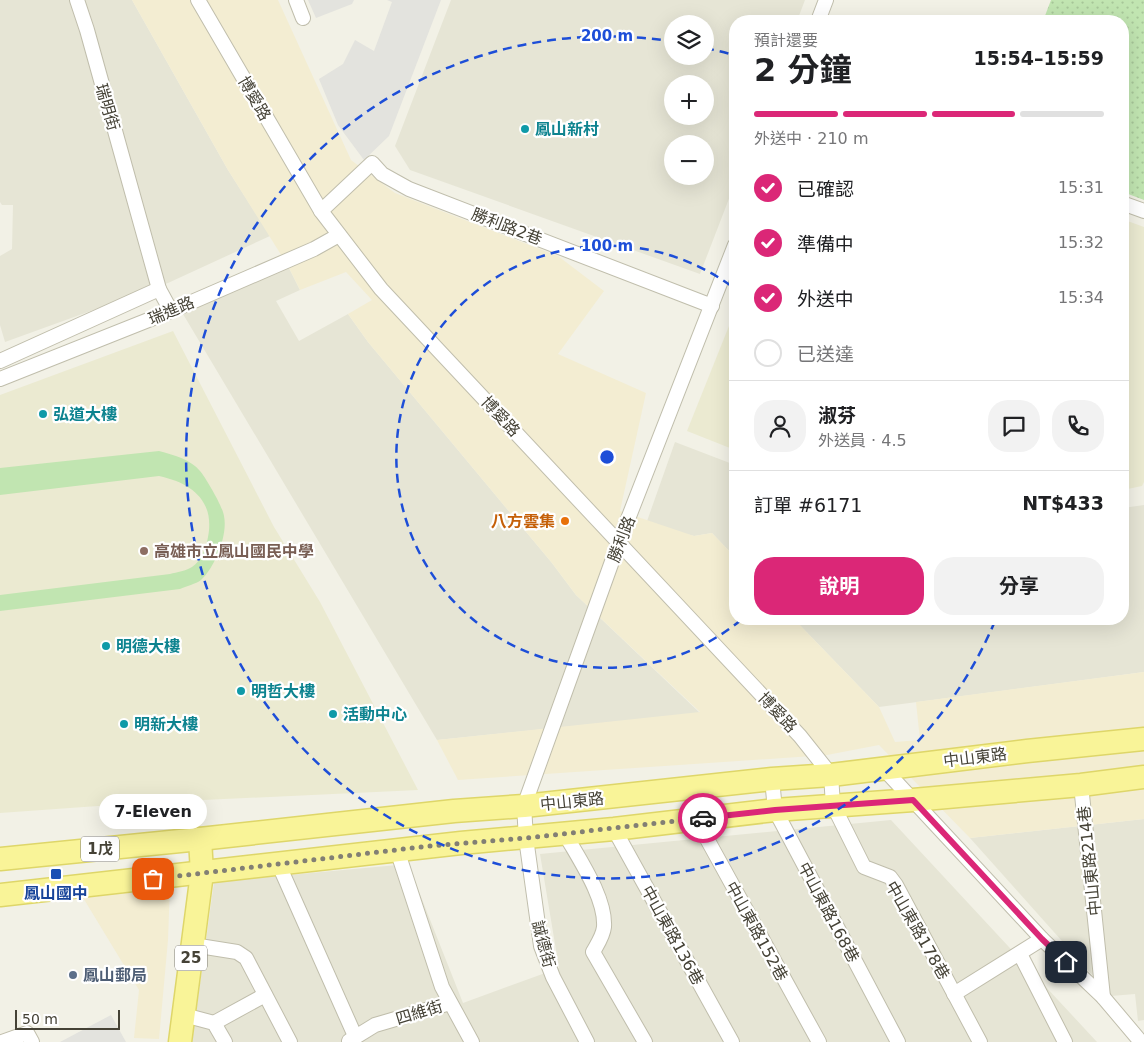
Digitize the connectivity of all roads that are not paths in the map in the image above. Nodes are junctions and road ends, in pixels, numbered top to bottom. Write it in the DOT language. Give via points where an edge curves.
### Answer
graph roads {
  1 [pos="77,0"];
  2 [pos="198,0"];
  3 [pos="296,0"];
  4 [pos="826,0"];
  5 [pos="820,15"];
  6 [pos="303,18"];
  7 [pos="1129,206"];
  8 [pos="321,211"];
  9 [pos="1144,211"];
  10 [pos="339,235"];
  11 [pos="729,261"];
  12 [pos="159,290"];
  13 [pos="712,306"];
  14 [pos="172,311"];
  15 [pos="0,361"];
  16 [pos="0,378"];
  17 [pos="620,542"];
  18 [pos="1144,739"];
  19 [pos="884,769"];
  20 [pos="831,775"];
  21 [pos="1144,777"];
  22 [pos="772,779"];
  23 [pos="1081,785"];
  24 [pos="913,800"];
  25 [pos="833,805"];
  26 [pos="524,806"];
  27 [pos="775,810"];
  28 [pos="696,819"];
  29 [pos="614,829"];
  30 [pos="565,834"];
  31 [pos="526,838"];
  32 [pos="200,839"];
  33 [pos="397,850"];
  34 [pos="0,859"];
  35 [pos="278,863"];
  36 [pos="202,873"];
  37 [pos="0,895"];
  38 [pos="1042,939"];
  39 [pos="193,945"];
  40 [pos="1020,954"];
  41 [pos="954,994"];
  42 [pos="265,995"];
  43 [pos="1103,997"];
  44 [pos="450,1003"];
  45 [pos="214,1023"];
  46 [pos="182,1033"];
  47 [pos="352,1039"];
  48 [pos="2,1042"];
  49 [pos="32,1042"];
  50 [pos="225,1042"];
  51 [pos="290,1042"];
  52 [pos="472,1042"];
  53 [pos="587,1042"];
  54 [pos="645,1042"];
  55 [pos="732,1042"];
  56 [pos="819,1042"];
  57 [pos="898,1042"];
  58 [pos="980,1042"];
  59 [pos="1065,1042"];
  60 [pos="1141,1042"];
  1 -- 12 [label="street, 瑞明街"];
  2 -- 8 [label="street, 博愛路"];
  3 -- 6 [label="street"];
  4 -- 5 [label="street"];
  7 -- 9 [label="street"];
  8 -- 10 [label="street, 博愛路"];
  8 -- 13 [label="street, 勝利路2巷" via="372,163 382,174 409,188"];
  10 -- 14 [label="street, 瑞進路"];
  10 -- 17 [label="street, 博愛路" via="381,289"];
  11 -- 13 [label="street, 勝利路"];
  12 -- 14 [label="street, 瑞明街"];
  12 -- 15 [label="street"];
  13 -- 17 [label="street, 勝利路"];
  14 -- 16 [label="street, 瑞進路"];
  17 -- 20 [label="street, 博愛路" via="800,736"];
  17 -- 26 [label="street, 勝利路"];
  18 -- 19 [label="main road, 中山東路 / 1戊"];
  19 -- 20 [label="main road, 中山東路 / 1戊"];
  19 -- 24 [label="street"];
  20 -- 22 [label="main road, 中山東路 / 1戊"];
  20 -- 25 [label="street"];
  21 -- 23 [label="main road, 中山東路 / 1戊"];
  22 -- 26 [label="main road, 中山東路 / 1戊"];
  22 -- 27 [label="street, 中山東路168巷"];
  23 -- 24 [label="main road, 中山東路 / 1戊"];
  23 -- 43 [label="street, 中山東路214巷"];
  24 -- 25 [label="main road, 中山東路 / 1戊"];
  24 -- 38 [label="street"];
  25 -- 27 [label="main road, 中山東路 / 1戊"];
  25 -- 41 [label="street, 中山東路178巷" via="864,867 890,877 896,886"];
  26 -- 31 [label="street, 勝利路"];
  26 -- 32 [label="main road, 中山東路 / 1戊"];
  27 -- 28 [label="main road, 中山東路 / 1戊"];
  27 -- 57 [label="street, 中山東路168巷"];
  28 -- 29 [label="main road, 中山東路 / 1戊"];
  28 -- 56 [label="street, 中山東路152巷"];
  29 -- 30 [label="main road, 中山東路 / 1戊"];
  29 -- 55 [label="street, 中山東路136巷"];
  30 -- 31 [label="main road, 中山東路 / 1戊"];
  30 -- 54 [label="street" via="598,895 604,925 593,952"];
  31 -- 33 [label="main road, 中山東路 / 1戊"];
  31 -- 53 [label="street, 誠德街" via="541,946 553,977"];
  32 -- 34 [label="main road, 中山東路 / 1戊"];
  32 -- 36 [label="main road, 25"];
  33 -- 35 [label="main road, 中山東路 / 1戊"];
  33 -- 44 [label="street"];
  35 -- 36 [label="main road, 中山東路 / 1戊"];
  35 -- 47 [label="street"];
  36 -- 37 [label="main road, 中山東路 / 1戊"];
  36 -- 39 [label="main road, 25"];
  38 -- 40 [label="street"];
  38 -- 43 [label="street"];
  39 -- 42 [label="street" via="242,954"];
  39 -- 46 [label="main road, 25"];
  40 -- 41 [label="street"];
  40 -- 59 [label="street"];
  41 -- 58 [label="street, 中山東路178巷"];
  42 -- 45 [label="street"];
  42 -- 51 [label="street"];
  43 -- 60 [label="street"];
  44 -- 47 [label="street, 四維街" via="375,1025"];
  44 -- 52 [label="street, 四維街"];
  45 -- 46 [label="street"];
  45 -- 50 [label="street"];
  48 -- 49 [label="street" via="27,1033"];
}
